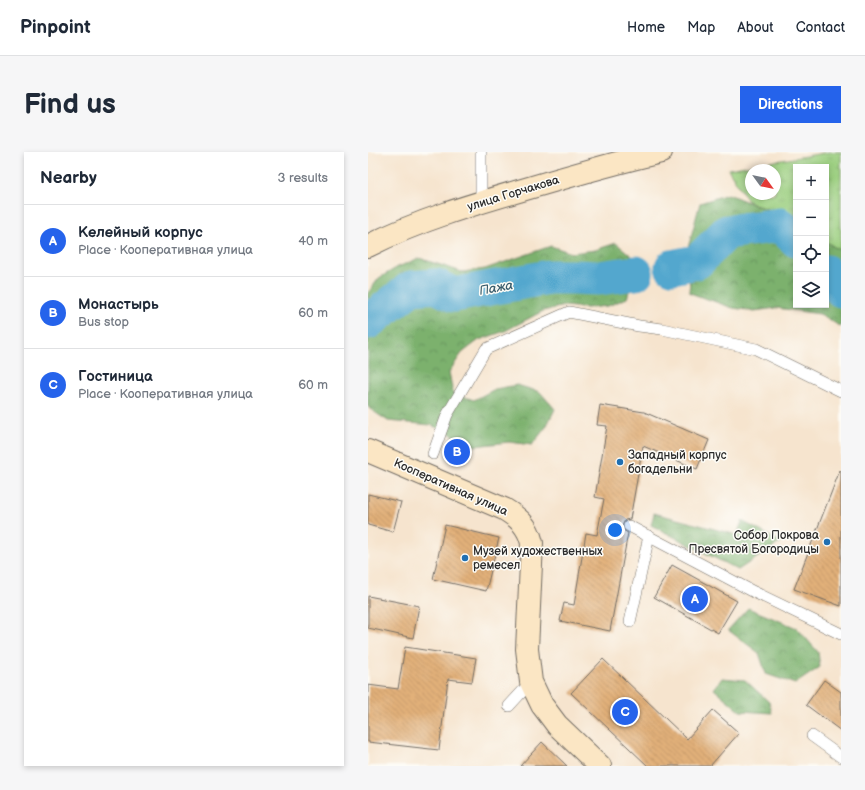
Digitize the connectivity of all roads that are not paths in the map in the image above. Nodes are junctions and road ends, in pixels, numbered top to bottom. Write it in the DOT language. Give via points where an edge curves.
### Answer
graph roads {
  1 [pos="481,152"];
  2 [pos="662,152"];
  3 [pos="481,202"];
  4 [pos="368,246"];
  5 [pos="841,391"];
  6 [pos="368,452"];
  7 [pos="433,454"];
  8 [pos="629,526"];
  9 [pos="649,536"];
  10 [pos="630,622"];
  11 [pos="841,634"];
  12 [pos="531,682"];
  13 [pos="509,706"];
  14 [pos="812,736"];
  15 [pos="841,757"];
  16 [pos="595,764"];
  1 -- 3 [label="lane"];
  2 -- 3 [label="main road, улица Горчакова"];
  3 -- 4 [label="main road, улица Горчакова" via="426,221"];
  5 -- 7 [label="lane" via="756,349 569,312 486,349 447,415"];
  6 -- 12 [label="main road, Кооперативная улица" via="504,509 517,516 530,532 532,543 527,649"];
  8 -- 9 [label="lane"];
  9 -- 10 [label="lane"];
  9 -- 11 [label="lane" via="754,592"];
  12 -- 13 [label="lane"];
  12 -- 16 [label="main road, Кооперативная улица" via="542,705 557,725"];
  14 -- 15 [label="lane"];
}
